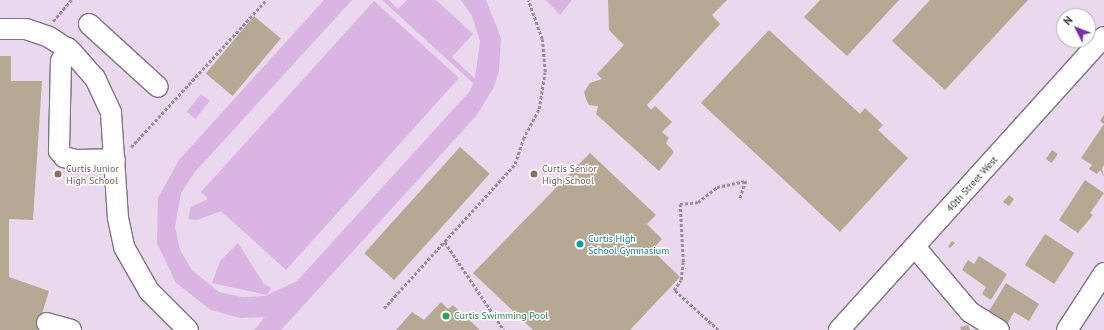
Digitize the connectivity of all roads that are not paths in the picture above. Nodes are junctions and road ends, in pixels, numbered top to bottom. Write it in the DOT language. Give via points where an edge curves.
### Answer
graph roads {
  1 [pos="89,24"];
  2 [pos="0,29"];
  3 [pos="1104,37"];
  4 [pos="68,48"];
  5 [pos="158,87"];
  6 [pos="115,161"];
  7 [pos="915,247"];
  8 [pos="1104,273"];
  9 [pos="47,323"];
  10 [pos="71,330"];
  11 [pos="188,330"];
  12 [pos="839,330"];
  13 [pos="999,330"];
  14 [pos="1067,330"];
  1 -- 5 [label="street"];
  2 -- 4 [label="street" via="39,33"];
  3 -- 7 [label="street, 40th Street West"];
  4 -- 6 [label="street" via="92,72 106,99"];
  4 -- 6 [label="street" via="61,61 59,151 64,157 76,160"];
  6 -- 11 [label="street" via="118,218 127,253 149,291"];
  7 -- 12 [label="street, 40th Street West"];
  7 -- 13 [label="street" via="970,312"];
  8 -- 14 [label="street"];
  9 -- 10 [label="street"];
}
